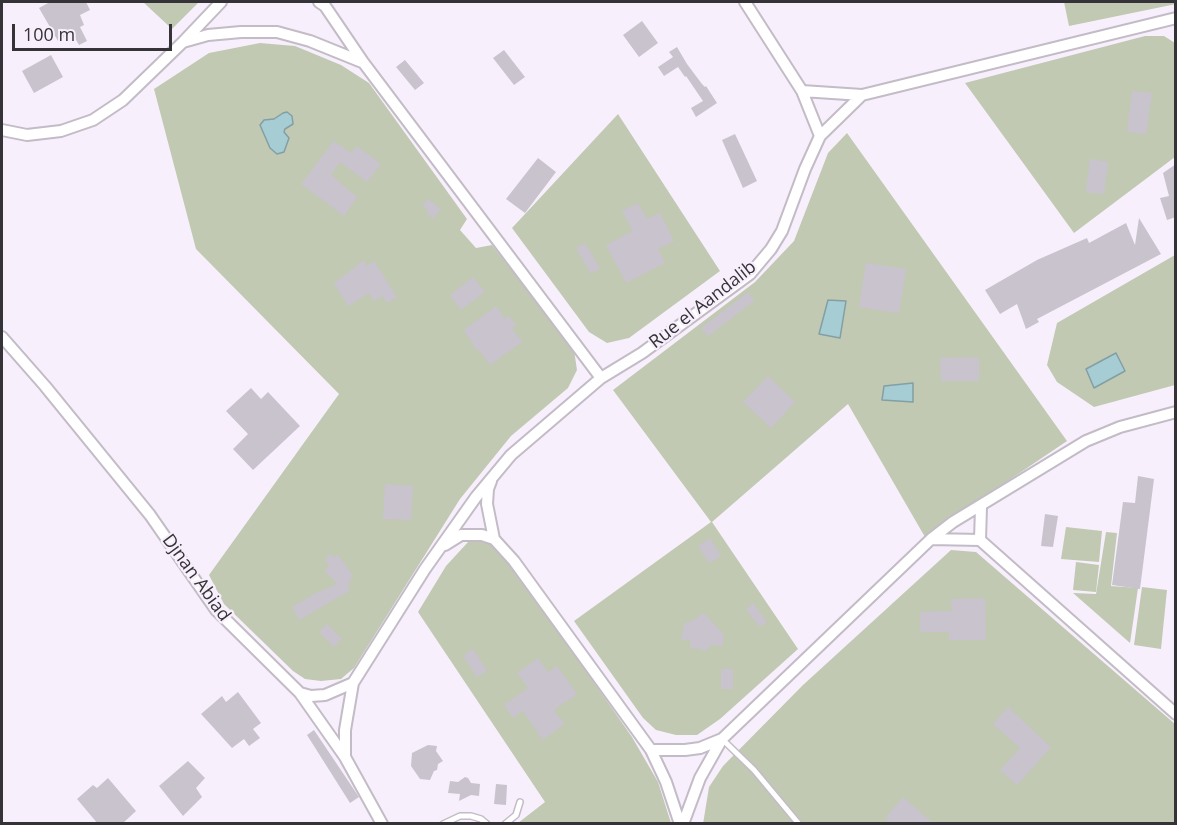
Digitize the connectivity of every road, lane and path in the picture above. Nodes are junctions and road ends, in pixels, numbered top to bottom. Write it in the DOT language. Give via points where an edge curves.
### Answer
graph roads {
  1 [pos="221,2"];
  2 [pos="319,2"];
  3 [pos="745,2"];
  4 [pos="1176,18"];
  5 [pos="183,42"];
  6 [pos="363,62"];
  7 [pos="802,90"];
  8 [pos="862,95"];
  9 [pos="2,130"];
  10 [pos="820,136"];
  11 [pos="2,337"];
  12 [pos="601,378"];
  13 [pos="1176,412"];
  14 [pos="492,476"];
  15 [pos="981,507"];
  16 [pos="494,539"];
  17 [pos="931,540"];
  18 [pos="980,540"];
  19 [pos="440,548"];
  20 [pos="353,683"];
  21 [pos="300,693"];
  22 [pos="1176,714"];
  23 [pos="722,739"];
  24 [pos="651,750"];
  25 [pos="345,757"];
  26 [pos="520,802"];
  27 [pos="382,824"];
  28 [pos="443,824"];
  29 [pos="487,824"];
  30 [pos="505,824"];
  31 [pos="681,824"];
  32 [pos="799,824"];
  1 -- 5 [label="street"];
  2 -- 6 [label="street"];
  3 -- 7 [label="street"];
  4 -- 8 [label="street"];
  5 -- 6 [label="street" via="208,35 277,32"];
  5 -- 9 [label="street" via="123,100 93,120 61,131 27,135"];
  6 -- 12 [label="street"];
  7 -- 8 [label="street"];
  7 -- 10 [label="street"];
  8 -- 10 [label="street, Rue el Aandalib"];
  10 -- 12 [label="street, Rue el Aandalib" via="782,231 750,274"];
  11 -- 21 [label="street, Djnan Abiad" via="150,515 216,610"];
  12 -- 14 [label="street, Rue el Aandalib"];
  13 -- 15 [label="street" via="1086,441"];
  14 -- 16 [label="street" via="487,504"];
  14 -- 19 [label="street, Rue el Aandalib"];
  15 -- 17 [label="street"];
  15 -- 18 [label="street"];
  16 -- 19 [label="street" via="461,535"];
  16 -- 24 [label="street"];
  17 -- 18 [label="street"];
  17 -- 23 [label="street"];
  18 -- 22 [label="street"];
  19 -- 20 [label="street, Rue el Aandalib"];
  20 -- 21 [label="street" via="325,695"];
  20 -- 25 [label="street, Rue el Aandalib"];
  21 -- 25 [label="street, Djnan Abiad"];
  23 -- 24 [label="street" via="700,748"];
  23 -- 31 [label="street"];
  23 -- 32 [label="lane"];
  24 -- 31 [label="street"];
  25 -- 27 [label="street, Djnan Abiad"];
  26 -- 30 [label="lane" via="516,815"];
  28 -- 29 [label="lane" via="460,816 471,816"];
}
